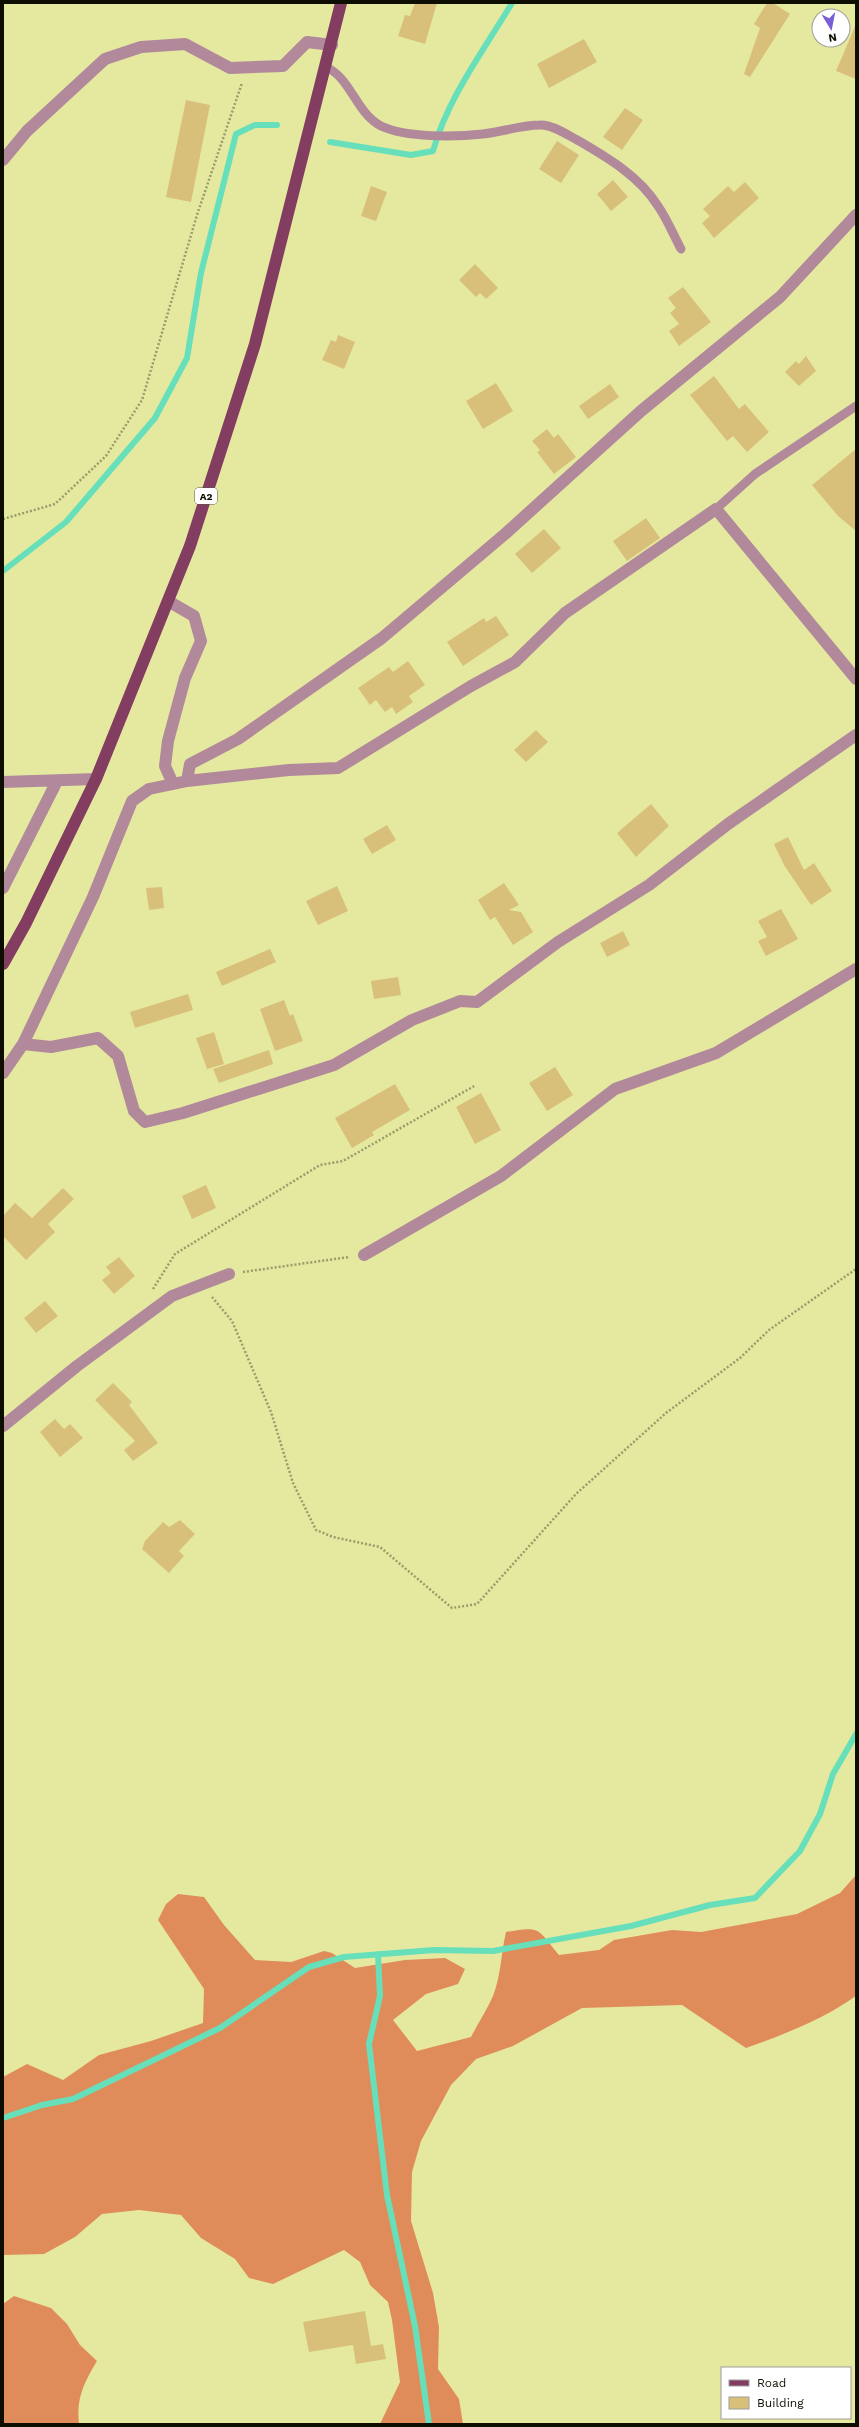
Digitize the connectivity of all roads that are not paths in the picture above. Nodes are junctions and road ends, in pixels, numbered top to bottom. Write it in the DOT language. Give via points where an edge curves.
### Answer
graph roads {
  1 [pos="341,3"];
  2 [pos="332,44"];
  3 [pos="326,67"];
  4 [pos="3,160"];
  5 [pos="856,215"];
  6 [pos="681,248"];
  7 [pos="856,406"];
  8 [pos="716,509"];
  9 [pos="168,601"];
  10 [pos="856,679"];
  11 [pos="856,735"];
  12 [pos="96,779"];
  13 [pos="57,781"];
  14 [pos="187,781"];
  15 [pos="3,782"];
  16 [pos="173,784"];
  17 [pos="3,888"];
  18 [pos="3,964"];
  19 [pos="856,969"];
  20 [pos="23,1044"];
  21 [pos="3,1073"];
  22 [pos="364,1255"];
  23 [pos="229,1274"];
  24 [pos="3,1426"];
  1 -- 2 [label="main road, A2"];
  2 -- 3 [label="main road, A2"];
  2 -- 4 [label="street" via="307,42 283,66 230,68 185,44 141,47 105,59 27,131"];
  3 -- 6 [label="lane" via="337,72 367,114 381,126 438,136 482,134 542,124 569,135 613,161 636,180 657,205"];
  3 -- 9 [label="main road, A2" via="255,344 190,546"];
  5 -- 14 [label="street" via="780,297 641,411 505,534 400,623 238,739 190,764"];
  7 -- 8 [label="lane" via="755,474"];
  8 -- 10 [label="street"];
  8 -- 14 [label="street" via="565,613 515,662 470,686 338,768 289,770"];
  9 -- 12 [label="main road, A2"];
  9 -- 16 [label="street" via="194,616 201,641 185,678 168,741 165,766"];
  11 -- 20 [label="street" via="728,824 649,885 558,942 476,1002 460,1001 412,1020 334,1065 183,1113 145,1122 134,1111 118,1056 98,1038 51,1047"];
  12 -- 13 [label="street"];
  12 -- 18 [label="main road, A2" via="26,923"];
  13 -- 15 [label="street"];
  13 -- 17 [label="street"];
  14 -- 16 [label="street"];
  16 -- 20 [label="street" via="149,789 132,801 92,898"];
  19 -- 22 [label="street" via="716,1053 615,1089 502,1176"];
  20 -- 21 [label="street"];
  23 -- 24 [label="street" via="172,1296 77,1366"];
}
